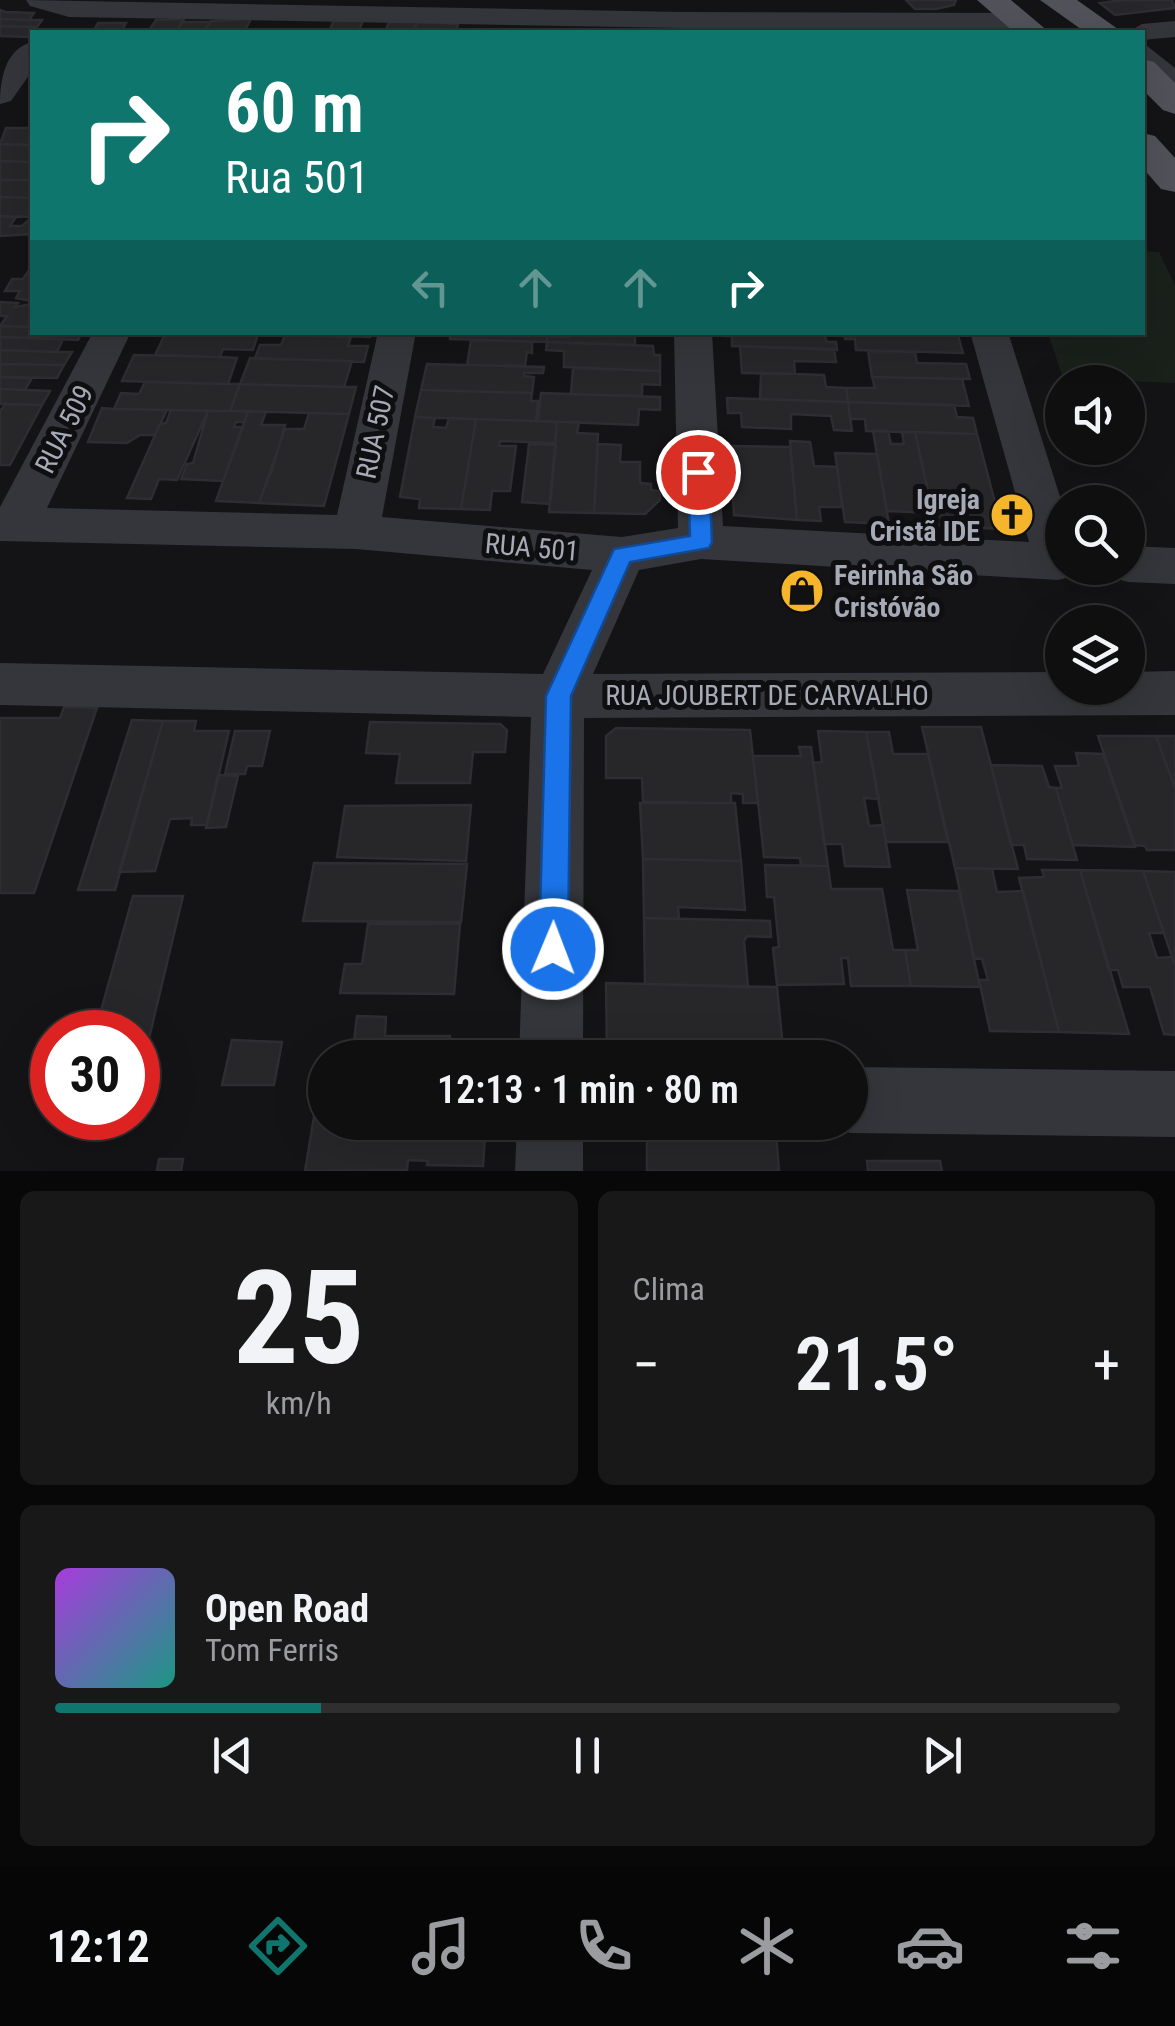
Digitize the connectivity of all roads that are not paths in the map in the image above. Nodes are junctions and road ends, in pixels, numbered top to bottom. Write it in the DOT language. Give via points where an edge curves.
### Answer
graph roads {
  1 [pos="40,0"];
  2 [pos="992,0"];
  3 [pos="1055,0"];
  4 [pos="417,6"];
  5 [pos="69,8"];
  6 [pos="270,14"];
  7 [pos="468,23"];
  8 [pos="898,25"];
  9 [pos="682,26"];
  10 [pos="1026,27"];
  11 [pos="1175,29"];
  12 [pos="48,30"];
  13 [pos="1103,30"];
  14 [pos="1145,32"];
  15 [pos="1175,39"];
  16 [pos="1145,45"];
  17 [pos="1145,49"];
  18 [pos="30,54"];
  19 [pos="1145,72"];
  20 [pos="1175,80"];
  21 [pos="0,94"];
  22 [pos="1175,103"];
  23 [pos="1145,147"];
  24 [pos="1175,181"];
  25 [pos="110,335"];
  26 [pos="396,335"];
  27 [pos="693,335"];
  28 [pos="991,335"];
  29 [pos="1045,513"];
  30 [pos="8,524"];
  31 [pos="356,532"];
  32 [pos="701,542"];
  33 [pos="622,555"];
  34 [pos="1045,561"];
  35 [pos="1145,565"];
  36 [pos="1175,566"];
  37 [pos="0,684"];
  38 [pos="1175,694"];
  39 [pos="558,696"];
  40 [pos="551,1040"];
  41 [pos="868,1100"];
  42 [pos="1175,1104"];
  43 [pos="549,1140"];
  44 [pos="548,1171"];
  1 -- 5 [label="street"];
  2 -- 10 [label="main road"];
  3 -- 13 [label="main road"];
  4 -- 6 [label="street"];
  4 -- 7 [label="street"];
  5 -- 6 [label="street"];
  5 -- 12 [label="street"];
  7 -- 9 [label="street"];
  8 -- 9 [label="street"];
  8 -- 10 [label="street"];
  11 -- 14 [label="street"];
  15 -- 16 [label="street"];
  17 -- 20 [label="street"];
  18 -- 21 [label="street"];
  19 -- 22 [label="main road"];
  23 -- 24 [label="main road"];
  25 -- 30 [label="street, RUA 509"];
  26 -- 31 [label="street, RUA 507"];
  27 -- 32 [label="street"];
  28 -- 29 [label="street"];
  30 -- 31 [label="street, RUA 501"];
  31 -- 33 [label="street, RUA 501"];
  32 -- 33 [label="street, RUA 501"];
  32 -- 34 [label="street, RUA 501"];
  33 -- 39 [label="street"];
  35 -- 36 [label="street"];
  37 -- 39 [label="street, RUA JOUBERT DE CARVALHO"];
  38 -- 39 [label="street, RUA JOUBERT DE CARVALHO"];
  39 -- 40 [label="street"];
  41 -- 42 [label="street"];
  43 -- 44 [label="street"];
}
